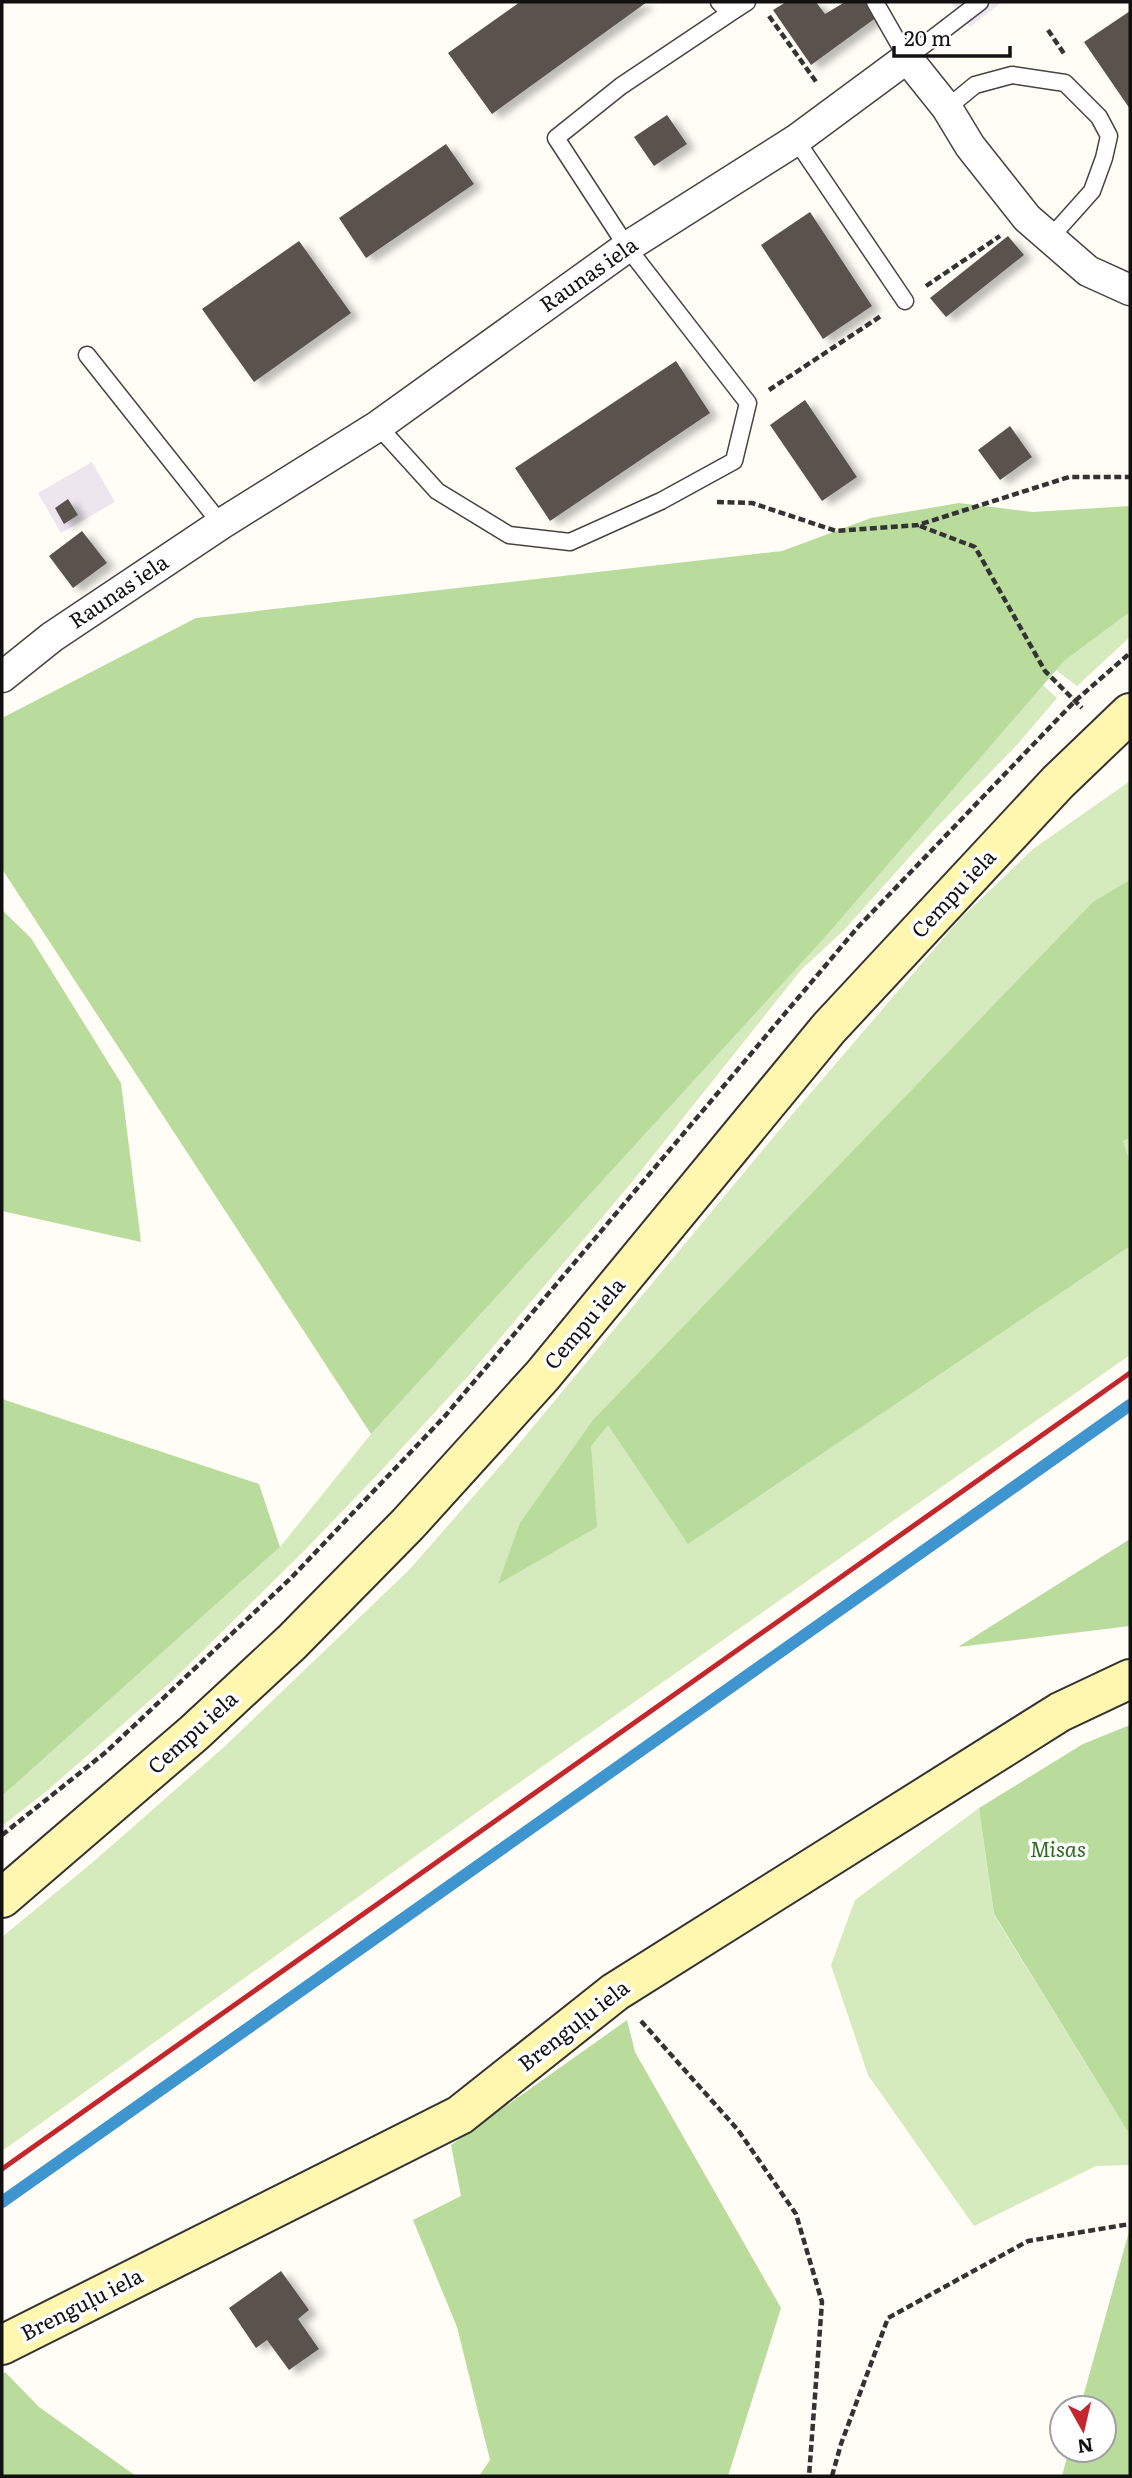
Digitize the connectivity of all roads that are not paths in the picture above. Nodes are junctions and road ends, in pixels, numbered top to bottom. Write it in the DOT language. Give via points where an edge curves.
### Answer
graph roads {
  1 [pos="747,2"];
  2 [pos="875,2"];
  3 [pos="979,2"];
  4 [pos="724,7"];
  5 [pos="907,58"];
  6 [pos="947,108"];
  7 [pos="796,140"];
  8 [pos="1049,238"];
  9 [pos="627,247"];
  10 [pos="1130,290"];
  11 [pos="905,301"];
  12 [pos="87,355"];
  13 [pos="378,426"];
  14 [pos="221,524"];
  15 [pos="2,677"];
  16 [pos="1119,723"];
  17 [pos="1130,1679"];
  18 [pos="2,1898"];
  19 [pos="2,2345"];
  1 -- 4 [label="lane"];
  2 -- 5 [label="lane"];
  3 -- 5 [label="lane"];
  4 -- 9 [label="lane" via="556,138"];
  5 -- 6 [label="street"];
  5 -- 7 [label="street, Raunas iela"];
  6 -- 8 [label="street" via="970,146 1027,218"];
  6 -- 8 [label="lane" via="975,85 1012,75 1065,83 1100,117 1110,136 1092,191"];
  7 -- 9 [label="street, Raunas iela"];
  7 -- 11 [label="lane"];
  8 -- 10 [label="street" via="1088,271"];
  9 -- 13 [label="street, Raunas iela"];
  9 -- 13 [label="lane" via="748,403 734,461 570,542 509,536 437,491"];
  12 -- 14 [label="lane"];
  13 -- 14 [label="street, Raunas iela"];
  14 -- 15 [label="street, Raunas iela" via="52,637"];
  16 -- 18 [label="main road, Cempu iela" via="1048,792 829,1028 543,1375 408,1524 194,1733"];
  17 -- 19 [label="main road, Brenguļu iela" via="1060,1712 615,1992 460,2115"];
}
